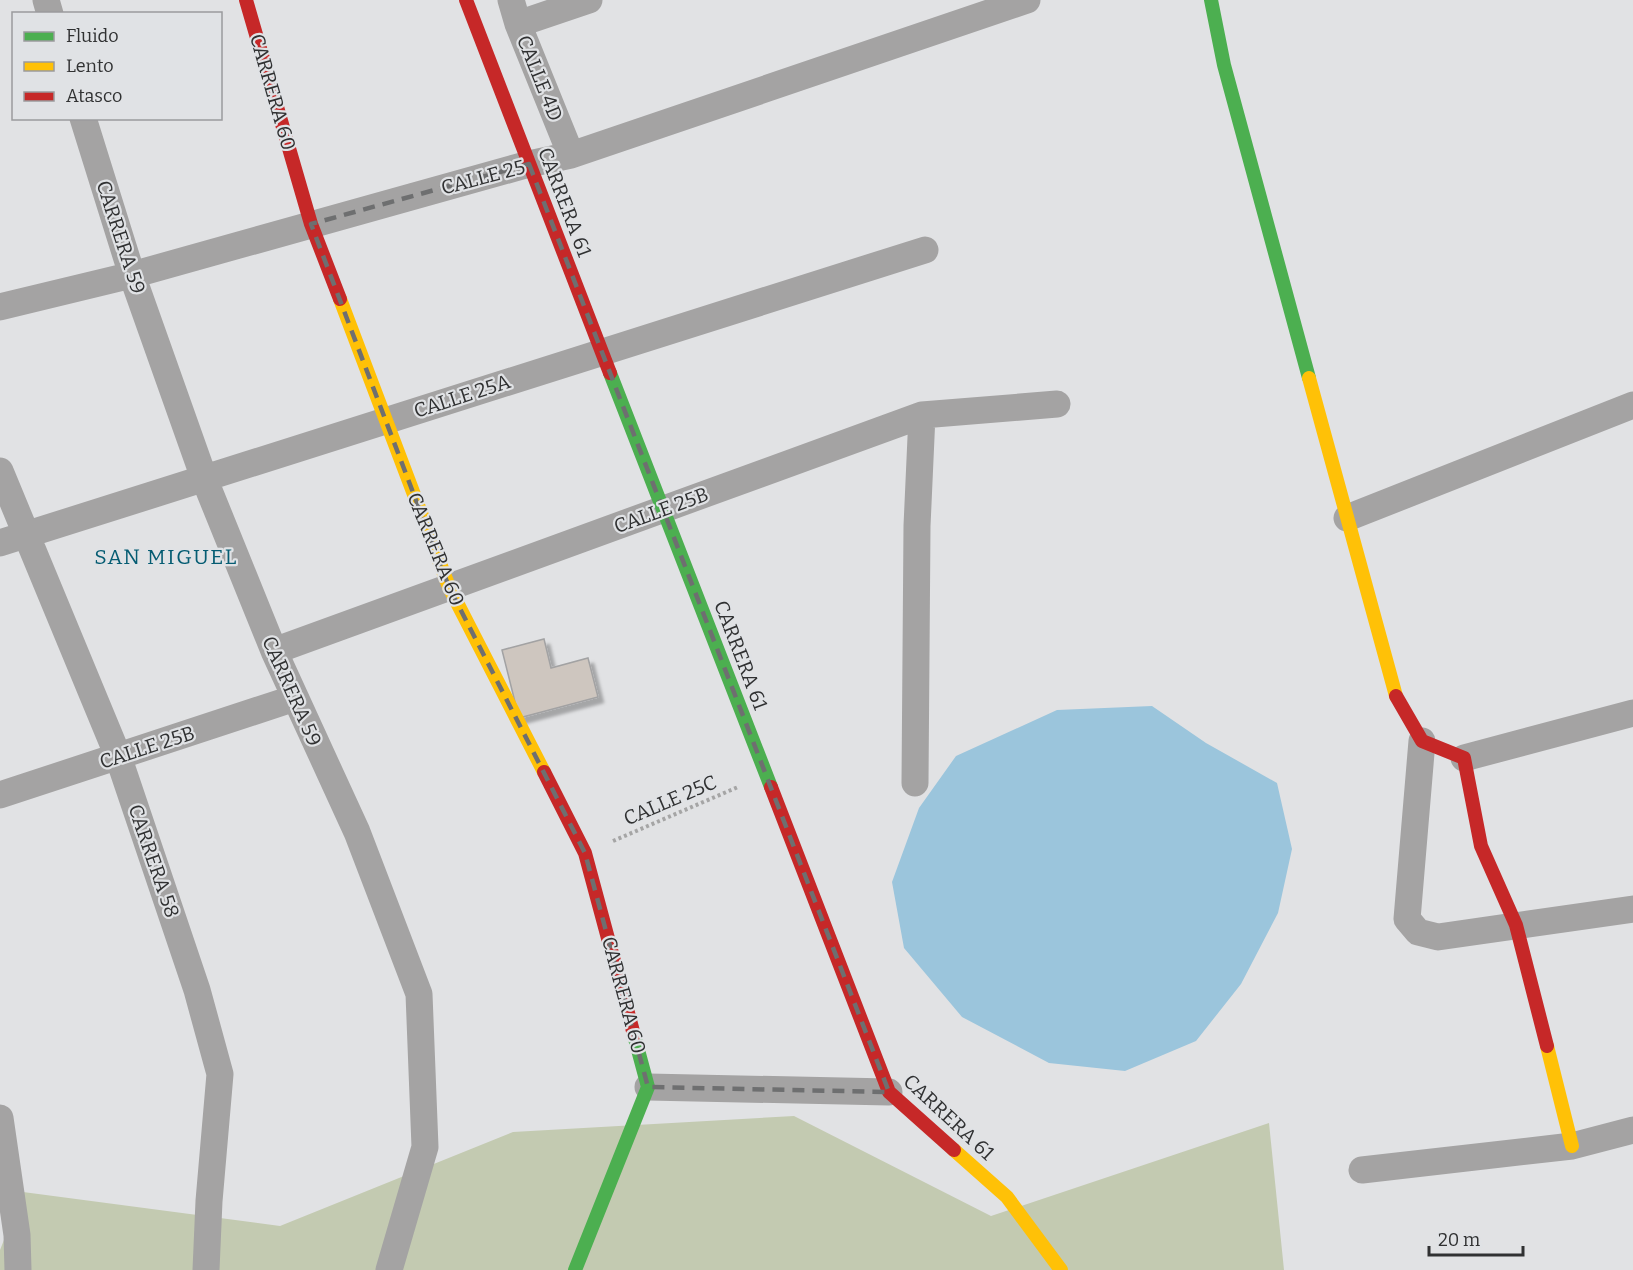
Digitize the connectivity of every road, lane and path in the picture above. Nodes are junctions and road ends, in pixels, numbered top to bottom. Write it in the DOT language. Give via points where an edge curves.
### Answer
graph roads {
  1 [pos="246,0"];
  2 [pos="466,0"];
  3 [pos="590,0"];
  4 [pos="1027,0"];
  5 [pos="1211,0"];
  6 [pos="514,12"];
  7 [pos="84,120"];
  8 [pos="571,155"];
  9 [pos="529,164"];
  10 [pos="310,224"];
  11 [pos="925,250"];
  12 [pos="132,274"];
  13 [pos="0,307"];
  14 [pos="602,351"];
  15 [pos="1057,404"];
  16 [pos="1633,405"];
  17 [pos="922,415"];
  18 [pos="385,421"];
  19 [pos="0,471"];
  20 [pos="204,478"];
  21 [pos="663,509"];
  22 [pos="1347,518"];
  23 [pos="27,535"];
  24 [pos="0,543"];
  25 [pos="449,587"];
  26 [pos="274,651"];
  27 [pos="295,698"];
  28 [pos="1633,712"];
  29 [pos="1422,741"];
  30 [pos="118,756"];
  31 [pos="1464,758"];
  32 [pos="766,775"];
  33 [pos="915,783"];
  34 [pos="0,795"];
  35 [pos="585,853"];
  36 [pos="1633,909"];
  37 [pos="1516,925"];
  38 [pos="648,1087"];
  39 [pos="889,1092"];
  40 [pos="0,1118"];
  41 [pos="1633,1130"];
  42 [pos="1572,1146"];
  43 [pos="1362,1170"];
  44 [pos="18,1270"];
  45 [pos="206,1270"];
  46 [pos="388,1270"];
  47 [pos="575,1270"];
  48 [pos="1061,1270"];
  1 -- 10 [label="street, CARRERA 60"];
  2 -- 9 [label="street, CARRERA 61"];
  3 -- 6 [label="street"];
  4 -- 8 [label="street, CALLE 25"];
  5 -- 22 [label="street" via="1224,65"];
  6 -- 8 [label="street, CALLE 4D"];
  7 -- 12 [label="street, CARRERA 59"];
  8 -- 9 [label="street, CALLE 25"];
  9 -- 10 [label="street, CALLE 25"];
  9 -- 14 [label="street, CARRERA 61"];
  10 -- 12 [label="street, CALLE 25"];
  10 -- 18 [label="street, CARRERA 60"];
  11 -- 14 [label="street, CALLE 25A"];
  12 -- 13 [label="street, CALLE 25"];
  12 -- 20 [label="street, CARRERA 59"];
  14 -- 18 [label="street, CALLE 25A"];
  14 -- 21 [label="street, CARRERA 61"];
  15 -- 17 [label="street, CALLE 25B"];
  16 -- 22 [label="street"];
  17 -- 21 [label="street, CALLE 25B"];
  17 -- 33 [label="street"];
  18 -- 20 [label="street, CALLE 25A"];
  18 -- 25 [label="street, CARRERA 60"];
  19 -- 23 [label="street, CARRERA 58"];
  20 -- 23 [label="street, CALLE 25A"];
  20 -- 26 [label="street, CARRERA 59"];
  21 -- 25 [label="street, CALLE 25B"];
  21 -- 32 [label="street, CARRERA 61"];
  22 -- 29 [label="street" via="1396,696"];
  23 -- 24 [label="street, CALLE 25A"];
  23 -- 30 [label="street, CARRERA 58"];
  25 -- 26 [label="street, CALLE 25B"];
  25 -- 35 [label="street, CARRERA 60"];
  26 -- 27 [label="street, CARRERA 59"];
  27 -- 30 [label="street, CALLE 25B"];
  27 -- 46 [label="street, CARRERA 59" via="357,832 419,994 425,1147"];
  28 -- 31 [label="street"];
  29 -- 31 [label="street"];
  29 -- 37 [label="street" via="1407,919 1418,932 1438,937"];
  30 -- 34 [label="street, CALLE 25B"];
  30 -- 45 [label="street, CARRERA 58" via="197,990 220,1074"];
  31 -- 37 [label="street" via="1481,846"];
  32 -- 35 [label="path, CALLE 25C"];
  32 -- 39 [label="street, CARRERA 61"];
  35 -- 38 [label="street, CARRERA 60"];
  36 -- 37 [label="street"];
  37 -- 42 [label="street"];
  38 -- 39 [label="street"];
  38 -- 47 [label="street"];
  39 -- 48 [label="street, CARRERA 61" via="1007,1197"];
  40 -- 44 [label="street" via="17,1234"];
  41 -- 42 [label="street"];
  42 -- 43 [label="street"];
}
